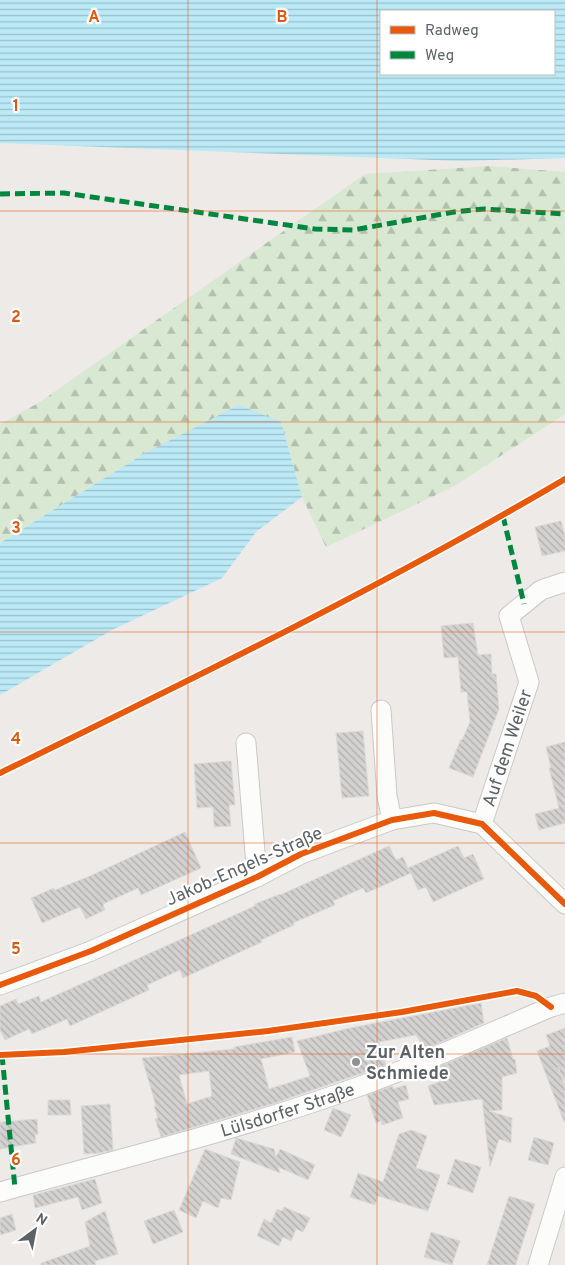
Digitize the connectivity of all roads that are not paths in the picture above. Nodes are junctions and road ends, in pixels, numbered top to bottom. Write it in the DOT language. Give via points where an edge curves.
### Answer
graph roads {
  1 [pos="565,582"];
  2 [pos="381,710"];
  3 [pos="246,742"];
  4 [pos="392,820"];
  5 [pos="482,824"];
  6 [pos="257,877"];
  7 [pos="565,904"];
  8 [pos="0,985"];
  9 [pos="565,1003"];
  10 [pos="565,1178"];
  11 [pos="0,1192"];
  12 [pos="538,1265"];
  1 -- 5 [label="street, Auf dem Weiler" via="541,590 509,616 529,682"];
  2 -- 4 [label="street" via="387,796"];
  3 -- 6 [label="street"];
  4 -- 5 [label="street, Jakob-Engels-Straße" via="434,813"];
  4 -- 6 [label="street, Jakob-Engels-Straße" via="301,854"];
  5 -- 7 [label="street"];
  6 -- 8 [label="street, Jakob-Engels-Straße" via="91,950"];
  9 -- 11 [label="street, Lülsdorfer Straße" via="412,1067 309,1104 162,1149"];
  10 -- 12 [label="street"];
}
